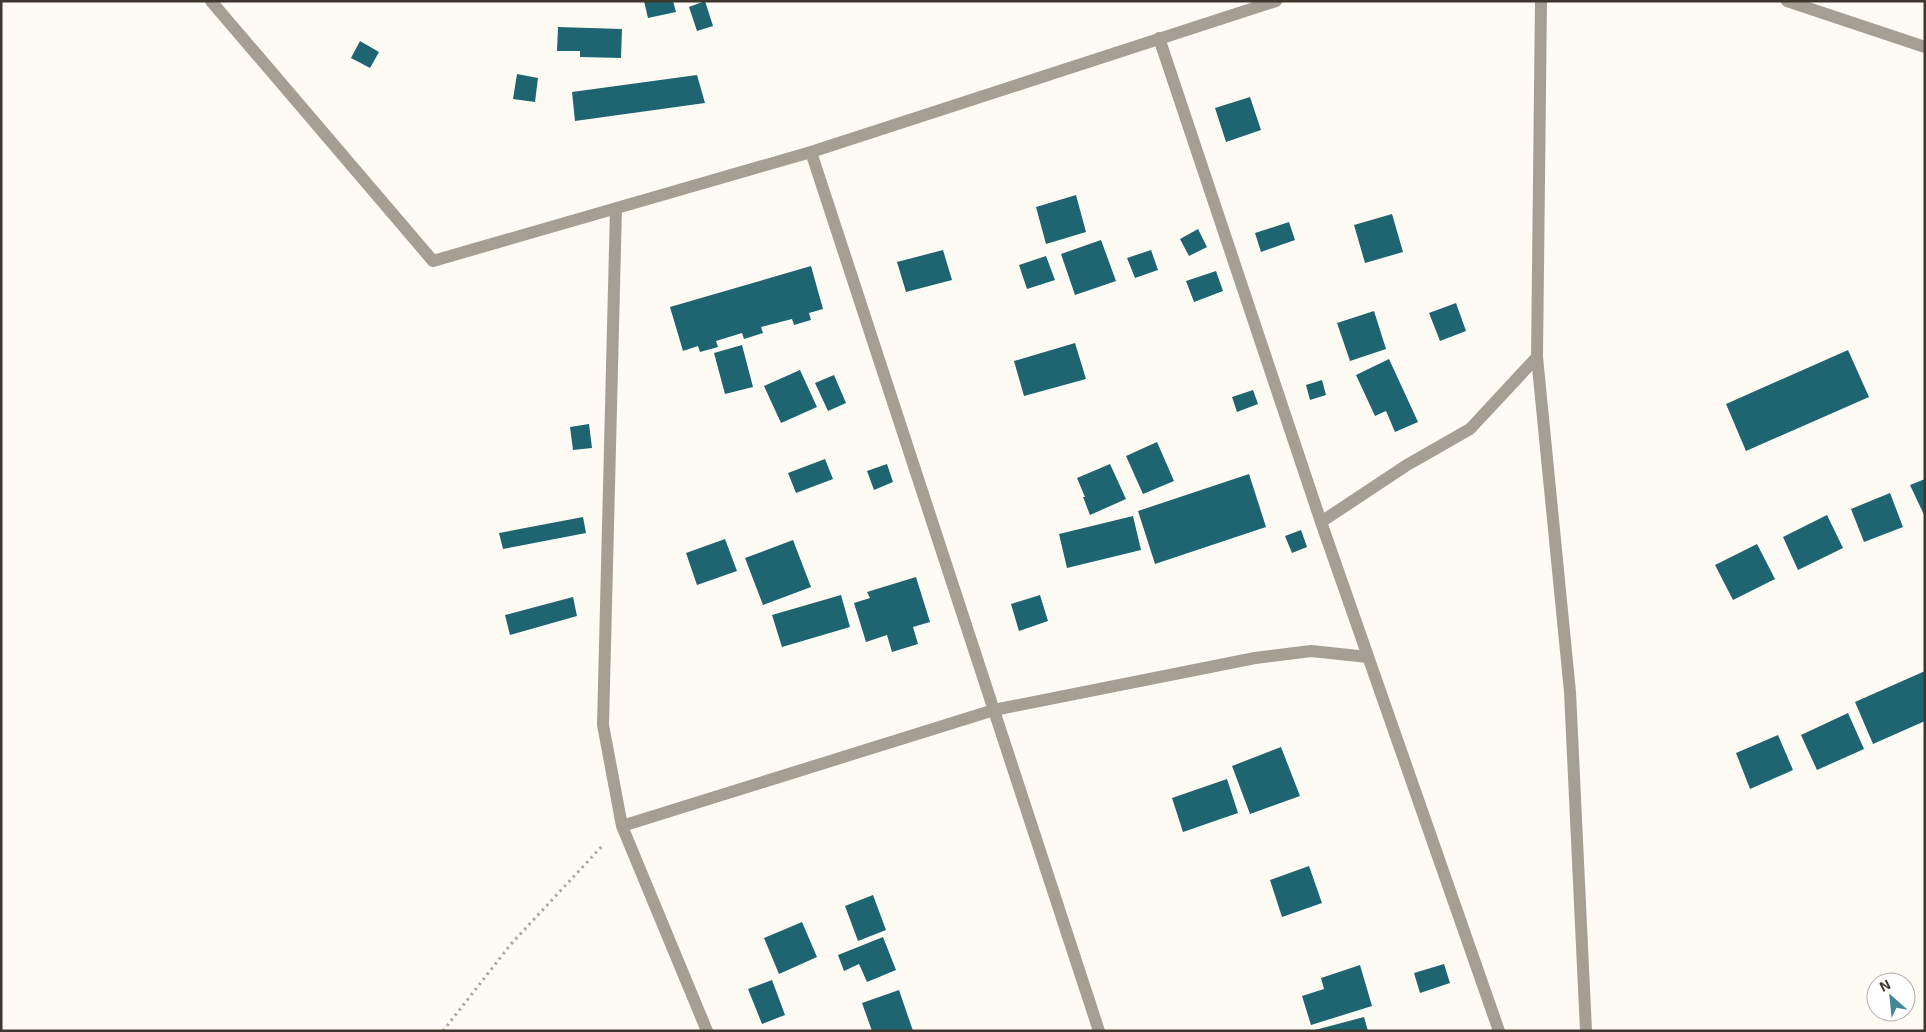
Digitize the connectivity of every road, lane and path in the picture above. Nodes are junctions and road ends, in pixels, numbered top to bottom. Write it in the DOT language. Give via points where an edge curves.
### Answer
graph roads {
  1 [pos="211,1"];
  2 [pos="1276,1"];
  3 [pos="1541,1"];
  4 [pos="1787,1"];
  5 [pos="1159,38"];
  6 [pos="1925,47"];
  7 [pos="811,152"];
  8 [pos="616,208"];
  9 [pos="1537,357"];
  10 [pos="1321,522"];
  11 [pos="1368,657"];
  12 [pos="994,710"];
  13 [pos="622,826"];
  14 [pos="443,1031"];
  15 [pos="707,1031"];
  16 [pos="1099,1031"];
  17 [pos="1499,1031"];
  18 [pos="1586,1031"];
  1 -- 8 [label="street" via="433,261"];
  2 -- 5 [label="street"];
  3 -- 9 [label="street"];
  4 -- 6 [label="street"];
  5 -- 7 [label="street"];
  5 -- 10 [label="street"];
  7 -- 8 [label="street"];
  7 -- 12 [label="street"];
  8 -- 13 [label="street" via="603,725"];
  9 -- 10 [label="street" via="1470,429 1407,465"];
  9 -- 18 [label="street" via="1570,692"];
  10 -- 11 [label="street"];
  11 -- 12 [label="street" via="1311,650 1255,658"];
  11 -- 17 [label="street"];
  12 -- 13 [label="street"];
  12 -- 16 [label="street"];
  13 -- 14 [label="path" via="511,944"];
  13 -- 15 [label="street"];
}
